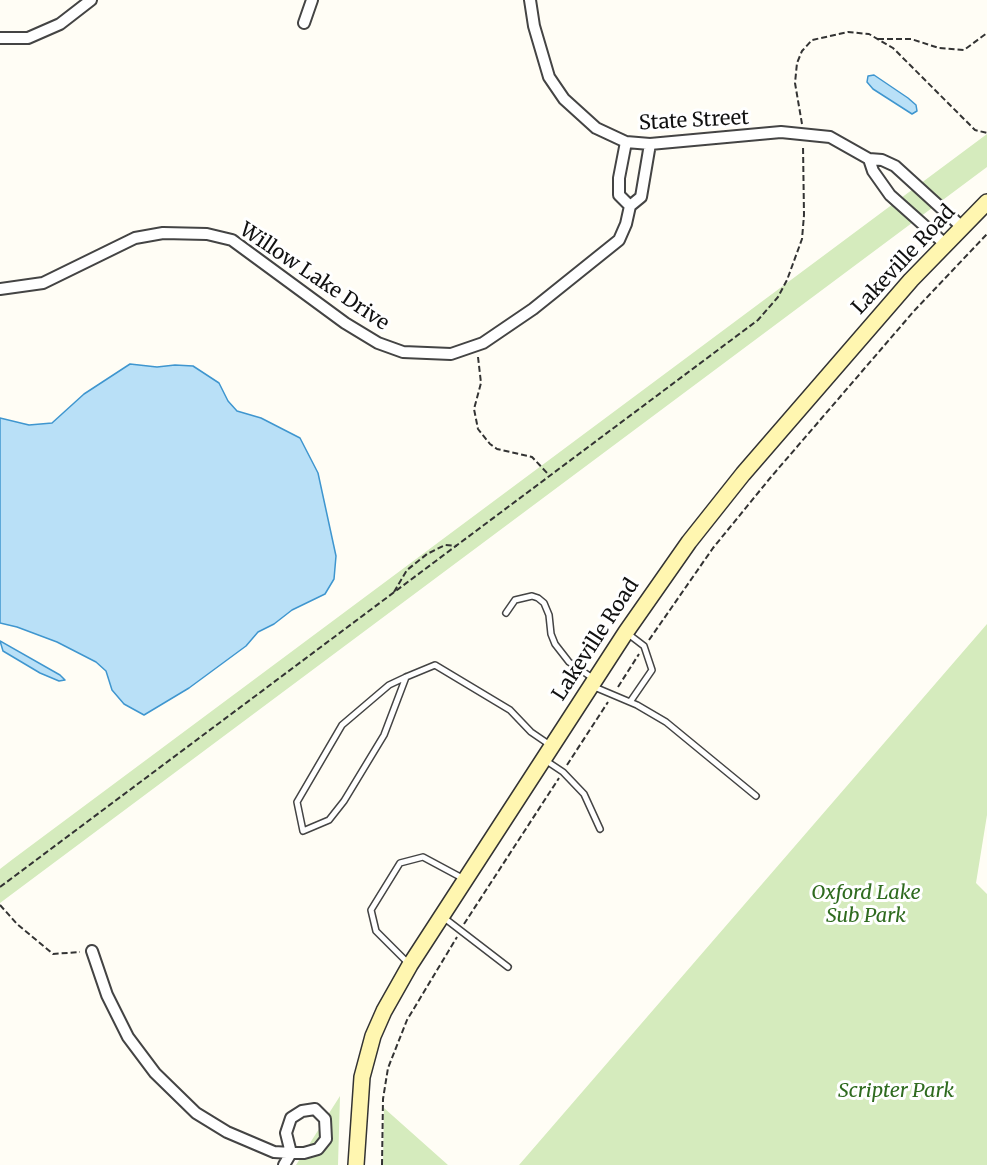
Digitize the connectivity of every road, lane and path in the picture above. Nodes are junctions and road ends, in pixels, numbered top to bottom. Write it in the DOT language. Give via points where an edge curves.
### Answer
graph roads {
  1 [pos="91,0"];
  2 [pos="312,0"];
  3 [pos="530,0"];
  4 [pos="304,23"];
  5 [pos="987,33"];
  6 [pos="0,38"];
  7 [pos="877,39"];
  8 [pos="802,133"];
  9 [pos="987,133"];
  10 [pos="626,142"];
  11 [pos="650,144"];
  12 [pos="869,159"];
  13 [pos="987,202"];
  14 [pos="630,206"];
  15 [pos="962,227"];
  16 [pos="945,244"];
  17 [pos="0,289"];
  18 [pos="475,346"];
  19 [pos="550,476"];
  20 [pos="457,546"];
  21 [pos="393,594"];
  22 [pos="506,613"];
  23 [pos="626,632"];
  24 [pos="406,677"];
  25 [pos="593,683"];
  26 [pos="630,702"];
  27 [pos="548,752"];
  28 [pos="756,796"];
  29 [pos="600,829"];
  30 [pos="466,880"];
  31 [pos="0,887"];
  32 [pos="0,904"];
  33 [pos="442,916"];
  34 [pos="92,951"];
  35 [pos="410,965"];
  36 [pos="508,967"];
  37 [pos="291,1153"];
  38 [pos="284,1165"];
  39 [pos="356,1165"];
  1 -- 6 [label="street" via="60,24 28,38"];
  2 -- 4 [label="street"];
  3 -- 10 [label="street, State Street" via="545,65 564,99 596,128"];
  5 -- 7 [label="path" via="964,50 939,48 911,39"];
  7 -- 8 [label="path" via="848,32 826,35 812,40 802,51 795,83"];
  7 -- 9 [label="path" via="893,48 975,129"];
  8 -- 11 [label="street, State Street"];
  8 -- 12 [label="street, State Street" via="830,137"];
  8 -- 19 [label="path" via="802,239 778,297 758,320"];
  10 -- 11 [label="street, State Street"];
  10 -- 14 [label="street" via="619,195"];
  11 -- 14 [label="street, Willow Lake Drive" via="641,196"];
  12 -- 15 [label="street, State Street" via="895,166"];
  12 -- 16 [label="street" via="890,195"];
  13 -- 15 [label="main road, Lakeville Road"];
  14 -- 18 [label="street, Willow Lake Drive" via="619,240 533,309"];
  15 -- 16 [label="main road, Lakeville Road"];
  16 -- 23 [label="main road, Lakeville Road" via="742,474"];
  17 -- 18 [label="street, Willow Lake Drive" via="43,283 135,238 163,233 207,234 232,240 378,343 403,352 426,354 451,354"];
  18 -- 19 [label="path" via="481,383 474,409 478,429 497,449 532,457"];
  19 -- 20 [label="path"];
  20 -- 21 [label="path"];
  20 -- 21 [label="path" via="445,545 427,554 407,570"];
  21 -- 31 [label="path"];
  22 -- 25 [label="lane" via="515,600 538,598 549,615 555,645"];
  23 -- 25 [label="main road, Lakeville Road"];
  23 -- 26 [label="lane" via="644,646 652,670"];
  24 -- 24 [label="lane" via="389,685 342,725 297,802 303,831 328,820 344,801 384,735"];
  24 -- 27 [label="lane" via="435,665 510,710"];
  25 -- 26 [label="lane"];
  25 -- 27 [label="main road, Lakeville Road"];
  26 -- 28 [label="lane" via="666,722"];
  27 -- 29 [label="lane" via="584,794"];
  27 -- 30 [label="main road, Lakeville Road"];
  30 -- 33 [label="main road, Lakeville Road"];
  30 -- 35 [label="lane" via="423,857 400,862 371,910 376,931"];
  32 -- 34 [label="path" via="53,954"];
  33 -- 35 [label="main road, Lakeville Road"];
  33 -- 36 [label="lane"];
  34 -- 37 [label="street" via="107,995 128,1037 168,1088 196,1113 227,1132 274,1152"];
  35 -- 39 [label="main road, Lakeville Road" via="384,1011 366,1059 358,1108"];
  37 -- 37 [label="street" via="318,1149 326,1139 325,1119 315,1109 291,1118 286,1133"];
  37 -- 38 [label="street"];
}
